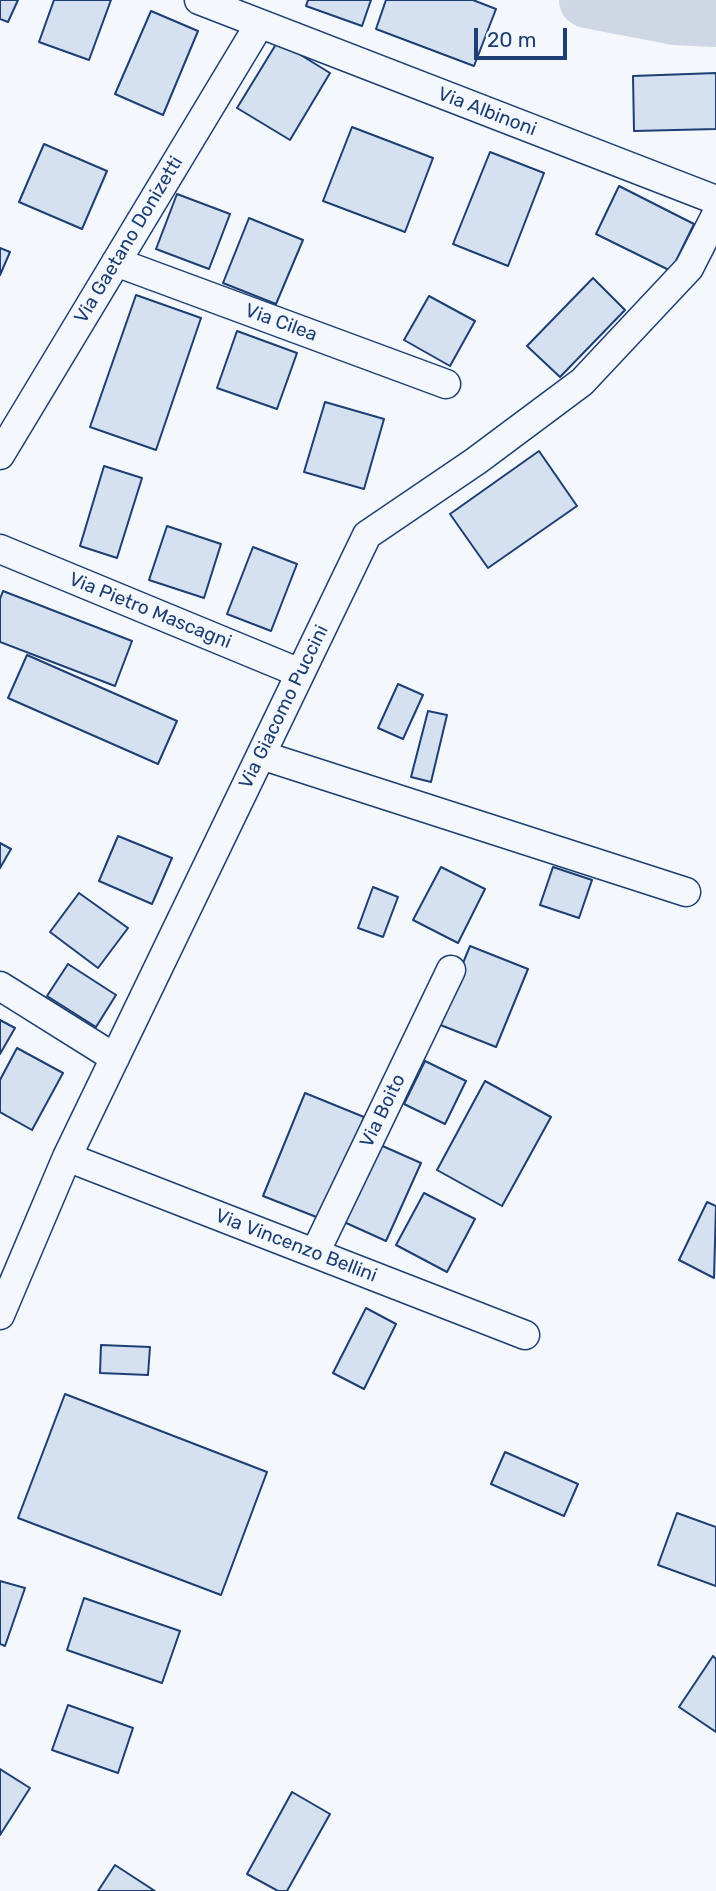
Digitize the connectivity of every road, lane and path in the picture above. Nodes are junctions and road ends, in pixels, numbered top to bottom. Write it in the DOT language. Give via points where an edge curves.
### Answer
graph roads {
  1 [pos="199,0"];
  2 [pos="259,25"];
  3 [pos="716,200"];
  4 [pos="716,215"];
  5 [pos="116,262"];
  6 [pos="446,384"];
  7 [pos="0,454"];
  8 [pos="0,549"];
  9 [pos="300,673"];
  10 [pos="261,755"];
  11 [pos="686,892"];
  12 [pos="451,970"];
  13 [pos="0,986"];
  14 [pos="115,1058"];
  15 [pos="67,1157"];
  16 [pos="315,1253"];
  17 [pos="0,1315"];
  18 [pos="525,1335"];
  1 -- 2 [label="street, Via Albinoni"];
  2 -- 3 [label="street, Via Albinoni"];
  2 -- 5 [label="street, Via Gaetano Donizetti"];
  4 -- 9 [label="street, Via Giacomo Puccini" via="689,268 582,382 367,534"];
  5 -- 6 [label="street, Via Cilea"];
  5 -- 7 [label="street, Via Gaetano Donizetti"];
  8 -- 9 [label="street, Via Pietro Mascagni"];
  9 -- 10 [label="street, Via Giacomo Puccini"];
  10 -- 11 [label="street"];
  10 -- 14 [label="street, Via Giacomo Puccini"];
  12 -- 16 [label="street, Via Boito"];
  13 -- 14 [label="street"];
  14 -- 15 [label="street, Via Giacomo Puccini"];
  15 -- 16 [label="street, Via Vincenzo Bellini"];
  15 -- 17 [label="street, Via Giacomo Puccini"];
  16 -- 18 [label="street, Via Vincenzo Bellini"];
}
